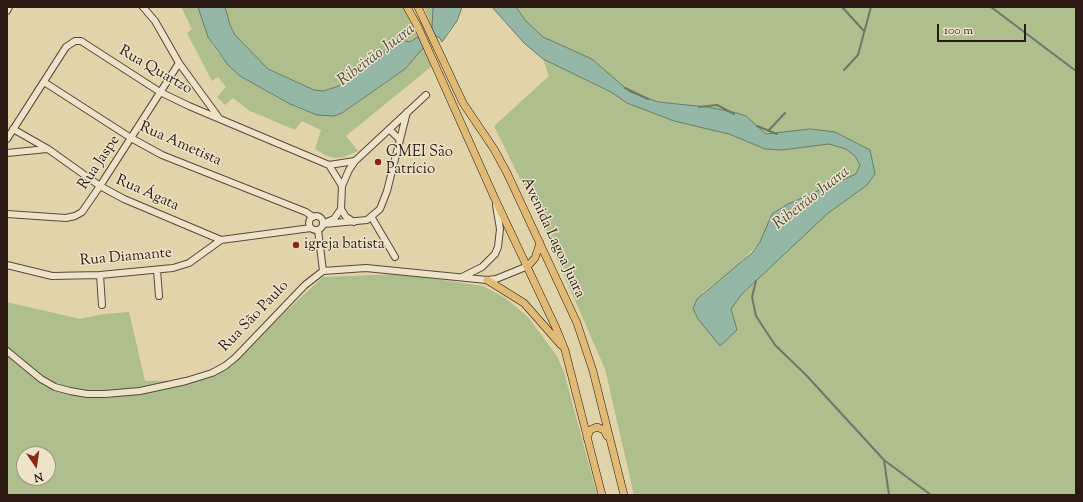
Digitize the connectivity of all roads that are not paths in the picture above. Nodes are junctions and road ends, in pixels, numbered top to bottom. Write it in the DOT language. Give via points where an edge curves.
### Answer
graph roads {
  1 [pos="9,7"];
  2 [pos="143,7"];
  3 [pos="407,7"];
  4 [pos="418,7"];
  5 [pos="7,11"];
  6 [pos="422,25"];
  7 [pos="179,63"];
  8 [pos="44,82"];
  9 [pos="160,92"];
  10 [pos="426,95"];
  11 [pos="407,112"];
  12 [pos="219,118"];
  13 [pos="13,129"];
  14 [pos="389,129"];
  15 [pos="131,138"];
  16 [pos="7,139"];
  17 [pos="400,140"];
  18 [pos="48,149"];
  19 [pos="7,153"];
  20 [pos="355,161"];
  21 [pos="330,165"];
  22 [pos="100,186"];
  23 [pos="342,186"];
  24 [pos="495,199"];
  25 [pos="341,209"];
  26 [pos="7,214"];
  27 [pos="313,217"];
  28 [pos="372,218"];
  29 [pos="354,222"];
  30 [pos="324,224"];
  31 [pos="311,228"];
  32 [pos="318,230"];
  33 [pos="220,240"];
  34 [pos="540,243"];
  35 [pos="395,256"];
  36 [pos="7,265"];
  37 [pos="528,266"];
  38 [pos="157,270"];
  39 [pos="323,271"];
  40 [pos="100,275"];
  41 [pos="462,277"];
  42 [pos="487,280"];
  43 [pos="159,296"];
  44 [pos="102,305"];
  45 [pos="565,350"];
  46 [pos="7,351"];
  47 [pos="587,438"];
  48 [pos="617,464"];
  49 [pos="602,495"];
  50 [pos="624,495"];
  1 -- 5 [label="street"];
  2 -- 7 [label="street" via="155,21"];
  3 -- 6 [label="main road, Avenida Lagoa Juara"];
  4 -- 6 [label="main road, Avenida Lagoa Juara"];
  6 -- 24 [label="main road, Avenida Lagoa Juara" via="432,58"];
  6 -- 34 [label="main road, Avenida Lagoa Juara" via="463,103 500,159"];
  7 -- 9 [label="street, Rua Jaspe"];
  7 -- 12 [label="street"];
  8 -- 9 [label="street, Rua Quartzo" via="66,47 70,43 81,42"];
  8 -- 13 [label="street"];
  8 -- 15 [label="street, Rua Ametista"];
  9 -- 12 [label="street, Rua Quartzo"];
  9 -- 15 [label="street, Rua Jaspe"];
  10 -- 11 [label="street"];
  11 -- 14 [label="street"];
  11 -- 17 [label="street"];
  12 -- 21 [label="street, Rua Quartzo"];
  13 -- 16 [label="street"];
  13 -- 18 [label="street, Rua Ágata"];
  14 -- 17 [label="street"];
  14 -- 20 [label="street"];
  15 -- 22 [label="street, Rua Jaspe"];
  15 -- 27 [label="street, Rua Ametista" via="162,155"];
  17 -- 28 [label="street" via="384,202"];
  18 -- 19 [label="street"];
  18 -- 22 [label="street, Rua Ágata"];
  20 -- 21 [label="street"];
  20 -- 23 [label="street"];
  21 -- 23 [label="street"];
  22 -- 26 [label="street, Rua Jaspe" via="82,212 75,216 66,218"];
  22 -- 33 [label="street, Rua Ágata"];
  23 -- 25 [label="street"];
  24 -- 37 [label="main road, Avenida Lagoa Juara"];
  24 -- 41 [label="street" via="500,229 498,247 495,254 482,267"];
  25 -- 29 [label="street" via="346,217"];
  25 -- 30 [label="street" via="334,219"];
  27 -- 30 [label="street" via="318,216"];
  27 -- 31 [label="street" via="309,221"];
  28 -- 29 [label="street"];
  28 -- 35 [label="street"];
  29 -- 30 [label="street"];
  30 -- 32 [label="street"];
  31 -- 32 [label="street"];
  31 -- 33 [label="street, Rua Diamante"];
  32 -- 39 [label="street"];
  33 -- 38 [label="street, Rua Diamante" via="189,263"];
  34 -- 37 [label="main road" via="535,258"];
  34 -- 48 [label="main road, Avenida Lagoa Juara" via="585,344"];
  36 -- 40 [label="street, Rua Diamante" via="52,276"];
  37 -- 42 [label="street"];
  37 -- 45 [label="main road, Avenida Lagoa Juara"];
  38 -- 40 [label="street, Rua Diamante"];
  38 -- 43 [label="street"];
  39 -- 41 [label="street" via="371,268"];
  39 -- 46 [label="street, Rua São Paulo" via="305,285 225,366 186,381 140,390 86,394 55,386 41,379"];
  40 -- 44 [label="street"];
  41 -- 42 [label="street"];
  42 -- 45 [label="main road" via="524,303"];
  45 -- 47 [label="main road, Avenida Lagoa Juara"];
  47 -- 48 [label="main road" via="592,428 604,430"];
  47 -- 49 [label="main road, Avenida Lagoa Juara"];
  48 -- 50 [label="main road, Avenida Lagoa Juara"];
}
